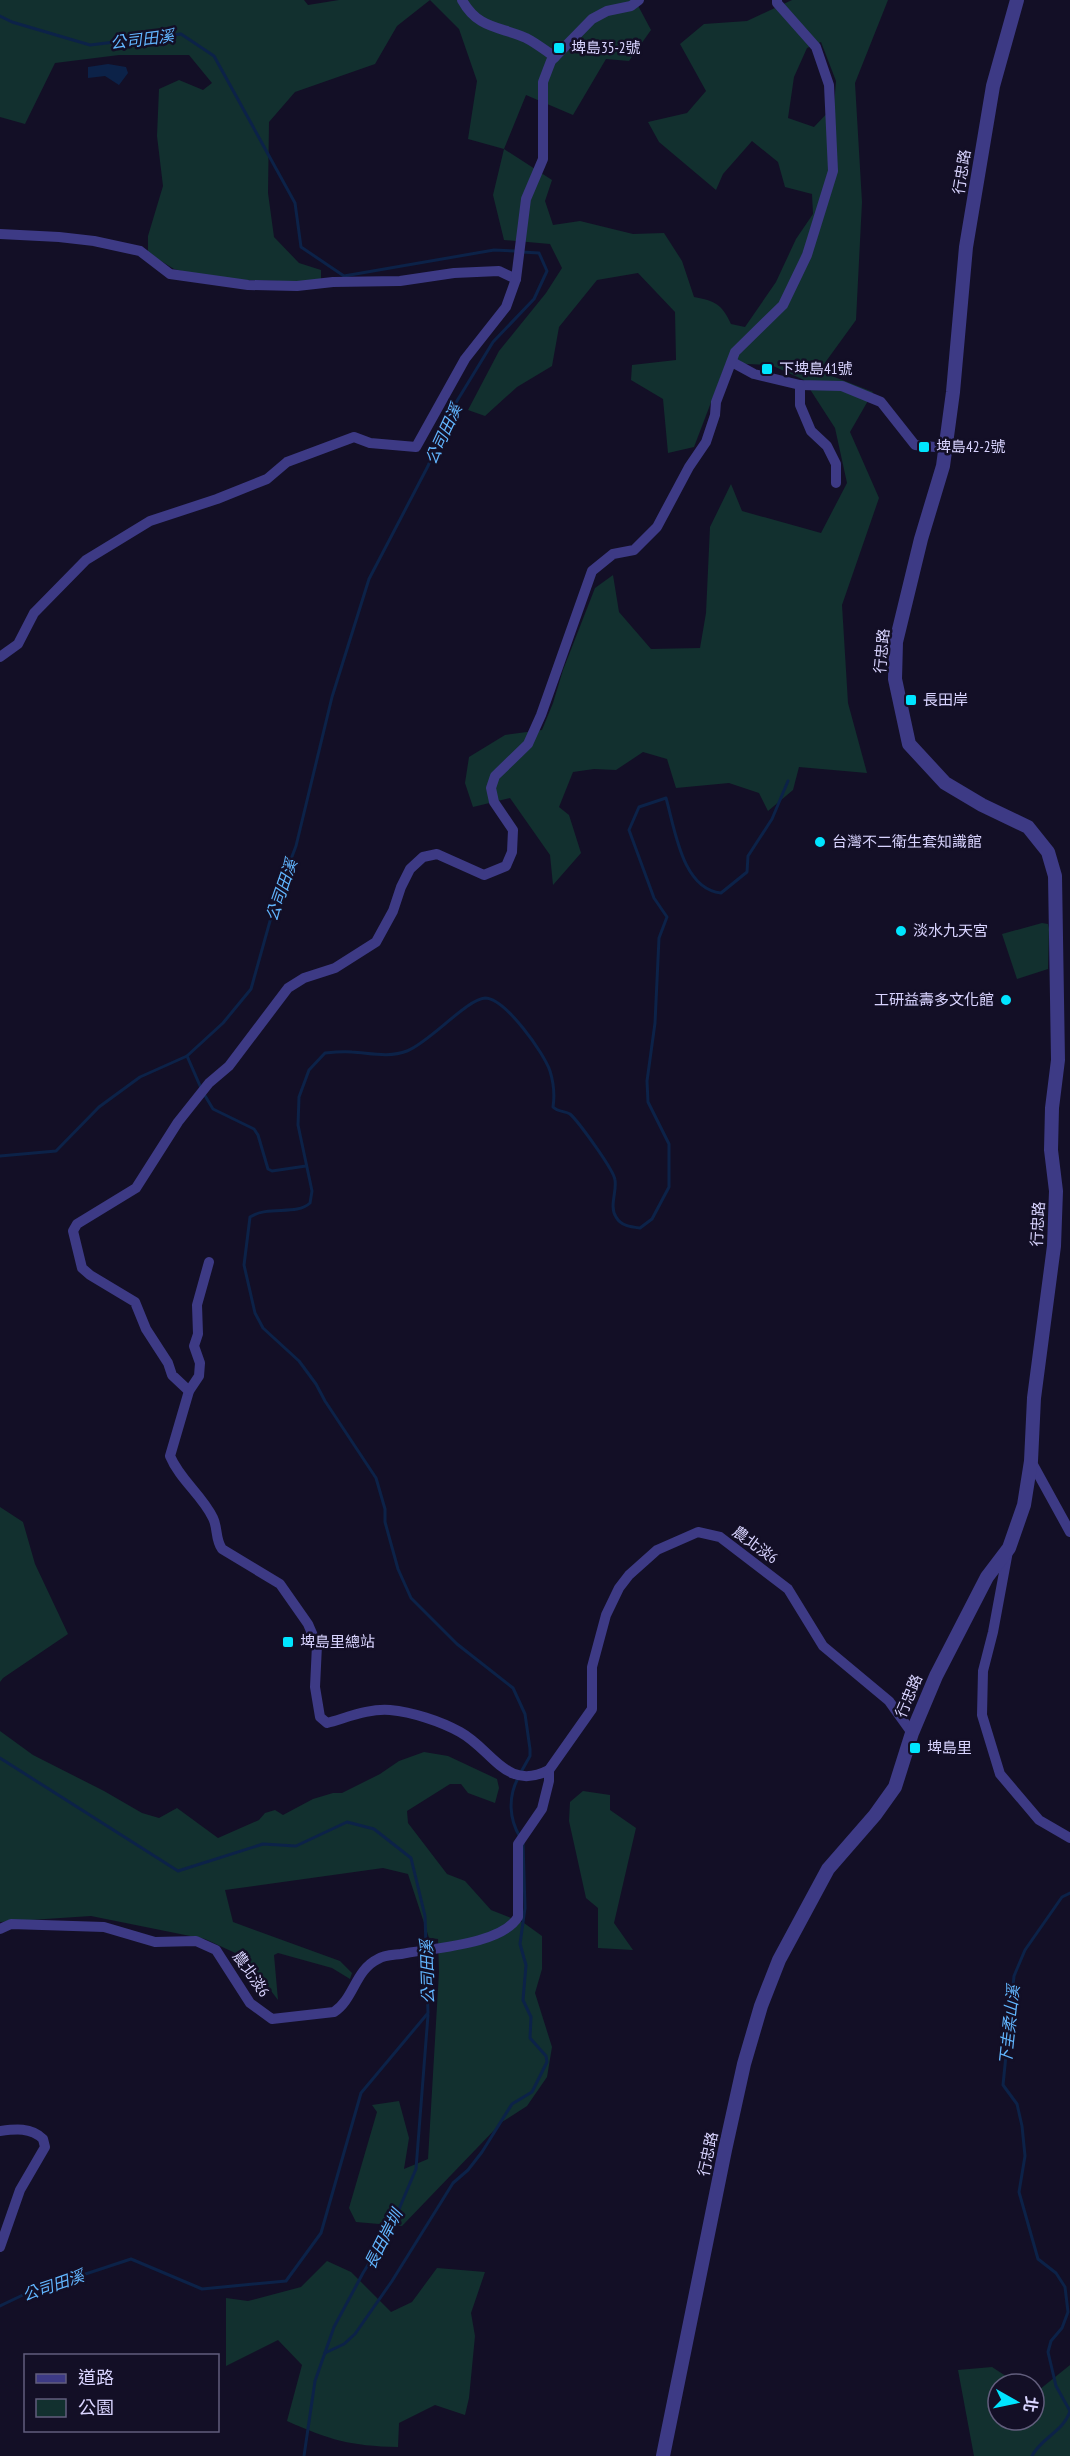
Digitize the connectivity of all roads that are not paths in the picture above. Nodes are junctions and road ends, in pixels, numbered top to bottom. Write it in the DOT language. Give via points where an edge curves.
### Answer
graph roads {
  1 [pos="462,0"];
  2 [pos="639,0"];
  3 [pos="777,0"];
  4 [pos="1017,0"];
  5 [pos="555,57"];
  6 [pos="0,234"];
  7 [pos="516,279"];
  8 [pos="732,362"];
  9 [pos="800,385"];
  10 [pos="945,448"];
  11 [pos="836,483"];
  12 [pos="0,657"];
  13 [pos="209,1262"];
  14 [pos="189,1391"];
  15 [pos="1031,1461"];
  16 [pos="1070,1532"];
  17 [pos="1009,1548"];
  18 [pos="912,1733"];
  19 [pos="549,1770"];
  20 [pos="1070,1838"];
  21 [pos="0,1929"];
  22 [pos="0,2132"];
  23 [pos="0,2247"];
  24 [pos="663,2456"];
  1 -- 5 [label="street" via="470,14 492,28 526,38"];
  2 -- 5 [label="street" via="592,19"];
  3 -- 8 [label="street" via="816,47 829,85 833,171 807,255 783,305 740,345"];
  4 -- 10 [label="street, 行忠路" via="993,86 966,247"];
  5 -- 7 [label="street" via="543,82 543,159 526,199"];
  6 -- 7 [label="street" via="94,241 140,251 170,274 248,285 400,281 499,271"];
  7 -- 12 [label="street" via="506,307 465,359 416,447 370,443 354,437 287,462 267,479 150,521 86,560 34,614 18,644"];
  8 -- 9 [label="street" via="754,374"];
  8 -- 14 [label="street" via="706,442 657,527 634,550 613,554 592,571 528,744 495,776 491,788 494,802 513,831 512,852 506,866 484,874 437,854 423,857 410,869 376,942 335,968 288,988 229,1066 209,1083 178,1122 136,1188 77,1224 73,1231 82,1268 135,1302 172,1375"];
  9 -- 10 [label="street" via="842,386 881,402 915,445"];
  9 -- 11 [label="street" via="800,405 811,431 827,446 836,464"];
  10 -- 15 [label="street, 行忠路" via="896,642 895,679 909,744 945,783 1028,827 1048,852 1055,876 1058,1060 1051,1150 1056,1191 1054,1246 1034,1398"];
  13 -- 14 [label="street" via="197,1305 198,1335 194,1346 200,1363 199,1376"];
  14 -- 19 [label="street" via="170,1456 183,1480 206,1505 222,1549 280,1584 308,1624 317,1645 315,1687 320,1717 327,1723 379,1710 418,1716 460,1732 512,1775 525,1778"];
  15 -- 16 [label="street"];
  15 -- 17 [label="street, 行忠路" via="1024,1505"];
  17 -- 18 [label="street, 行忠路" via="969,1609"];
  17 -- 20 [label="street" via="983,1671 982,1715 1000,1774 1039,1820"];
  18 -- 19 [label="street, 農北淡6 / 農北淡6" via="889,1701 823,1646 788,1589 720,1537 698,1532 657,1550 619,1588 606,1615 592,1667 592,1709"];
  18 -- 24 [label="street, 行忠路" via="895,1787 828,1869 779,1960 761,2006 744,2064"];
  19 -- 21 [label="street, 農北淡6 / 農北淡6" via="542,1809 518,1844 518,1917 513,1925 474,1942 378,1958 362,1971 342,2007 334,2012 272,2019 250,2003 216,1950 196,1941 155,1942 105,1927 11,1924"];
  22 -- 23 [label="street" via="32,2131 43,2139 45,2147 20,2190"];
}
